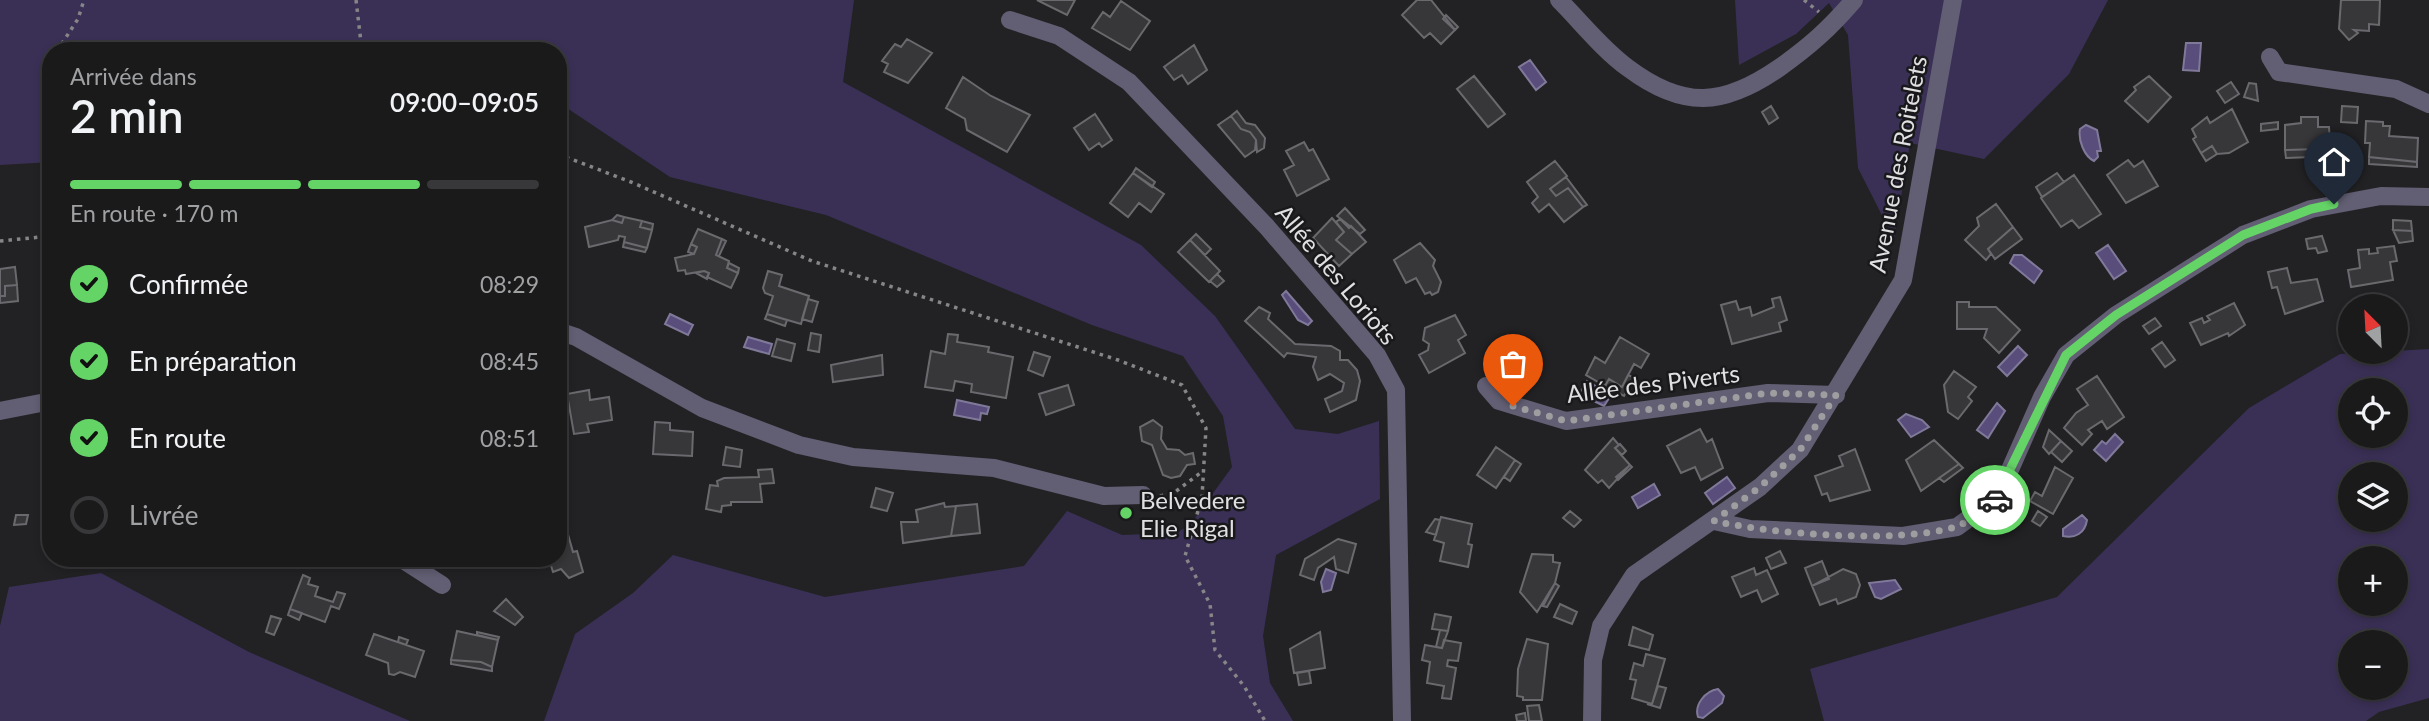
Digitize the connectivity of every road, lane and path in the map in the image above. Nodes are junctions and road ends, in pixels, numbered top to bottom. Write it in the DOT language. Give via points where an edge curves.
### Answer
graph roads {
  1 [pos="84,0"];
  2 [pos="356,0"];
  3 [pos="1559,0"];
  4 [pos="1854,0"];
  5 [pos="1953,0"];
  6 [pos="1010,20"];
  7 [pos="63,42"];
  8 [pos="361,42"];
  9 [pos="2270,57"];
  10 [pos="2429,104"];
  11 [pos="567,158"];
  12 [pos="2429,197"];
  13 [pos="42,237"];
  14 [pos="0,241"];
  15 [pos="567,334"];
  16 [pos="1486,386"];
  17 [pos="1836,395"];
  18 [pos="42,403"];
  19 [pos="0,411"];
  20 [pos="1203,471"];
  21 [pos="1143,495"];
  22 [pos="1714,521"];
  23 [pos="414,567"];
  24 [pos="442,585"];
  25 [pos="1265,721"];
  26 [pos="1402,721"];
  27 [pos="1592,721"];
  1 -- 7 [label="path"];
  2 -- 8 [label="path"];
  3 -- 4 [label="street" via="1627,68 1663,89 1695,99 1723,98 1750,88 1819,39"];
  5 -- 17 [label="street, Avenue des Roitelets" via="1903,280"];
  6 -- 26 [label="street, Allée des Loriots" via="1059,36 1129,82 1267,227 1377,355 1396,390"];
  9 -- 10 [label="street" via="2279,72 2396,89"];
  11 -- 20 [label="path" via="812,261 1182,385 1206,428"];
  12 -- 22 [label="street" via="2381,196 2311,209 2243,235 2116,315 2066,355 2042,397 1998,497 1957,527 1903,536 1749,529"];
  13 -- 14 [label="path"];
  15 -- 21 [label="street" via="702,408 799,444 853,457 995,468 1104,496"];
  16 -- 17 [label="street, Allée des Piverts" via="1499,401 1566,421 1768,393"];
  17 -- 22 [label="street, Avenue des Roitelets" via="1800,450"];
  18 -- 19 [label="street"];
  20 -- 21 [label="path" via="1165,496"];
  20 -- 25 [label="path" via="1202,497 1185,556 1210,604 1215,650"];
  22 -- 27 [label="street, Avenue des Roitelets" via="1634,575 1601,626 1592,660"];
  23 -- 24 [label="street"];
}
